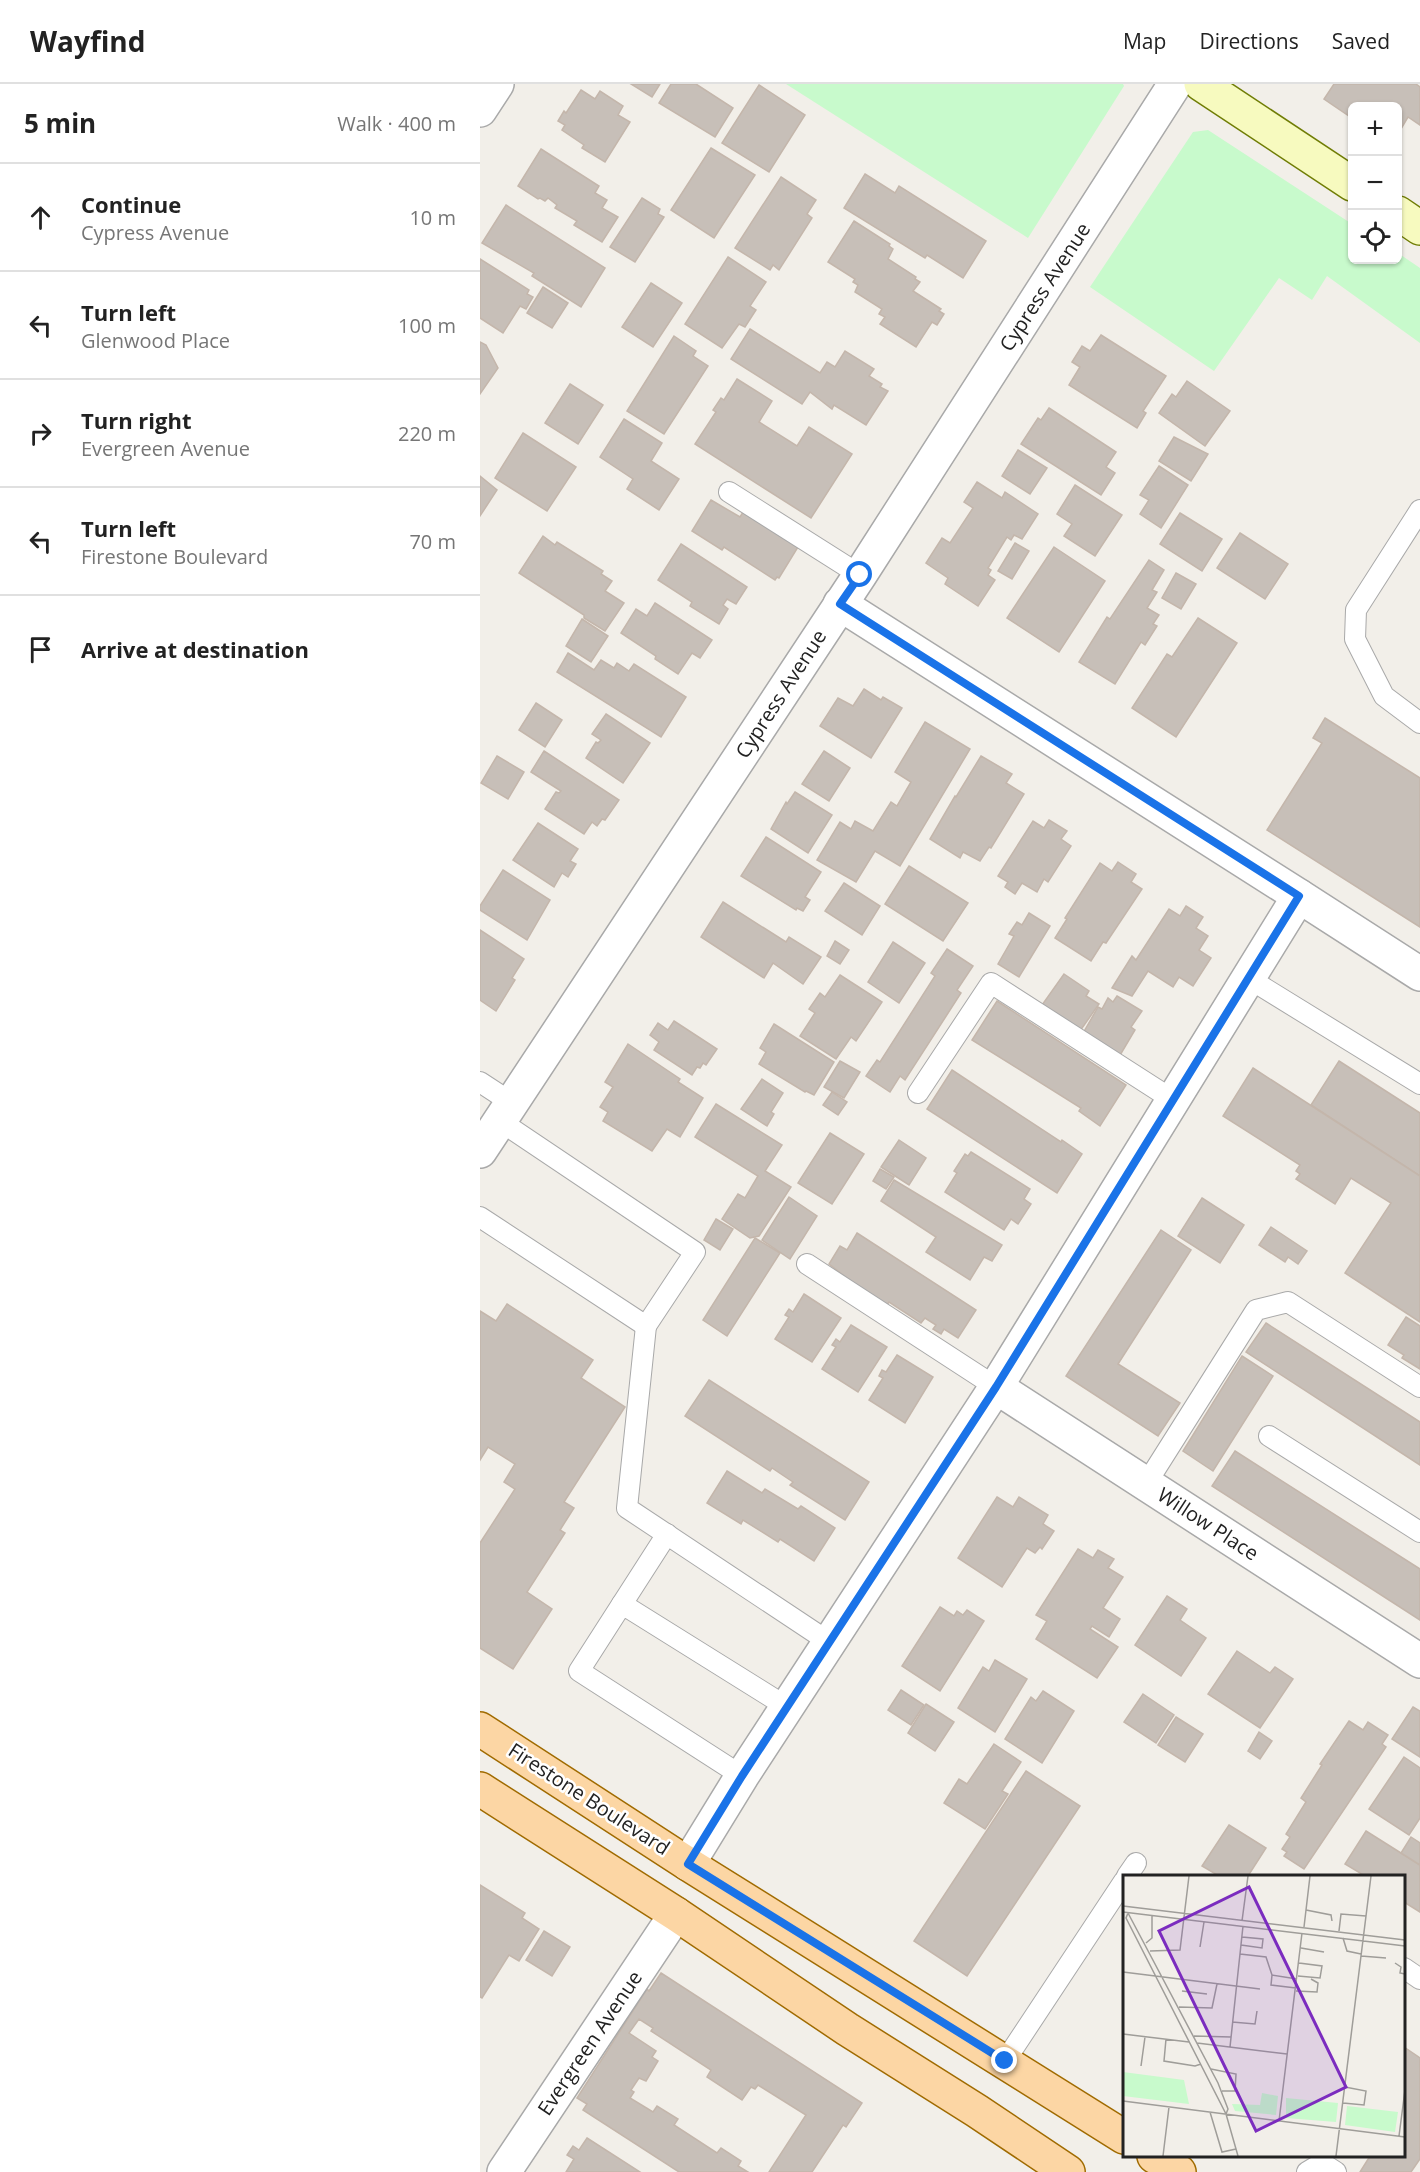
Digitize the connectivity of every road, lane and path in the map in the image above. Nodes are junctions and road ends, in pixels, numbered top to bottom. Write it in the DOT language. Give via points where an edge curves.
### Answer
graph roads {
  1 [pos="1175,84"];
  2 [pos="1201,84"];
  3 [pos="1348,181"];
  4 [pos="1402,216"];
  5 [pos="1420,228"];
  6 [pos="729,492"];
  7 [pos="1420,510"];
  8 [pos="860,575"];
  9 [pos="840,604"];
  10 [pos="1420,723"];
  11 [pos="1299,896"];
  12 [pos="1420,974"];
  13 [pos="1248,978"];
  14 [pos="480,1082"];
  15 [pos="1420,1084"];
  16 [pos="918,1092"];
  17 [pos="1173,1100"];
  18 [pos="506,1112"];
  19 [pos="480,1151"];
  20 [pos="480,1216"];
  21 [pos="807,1264"];
  22 [pos="646,1326"];
  23 [pos="996,1387"];
  24 [pos="1420,1387"];
  25 [pos="1269,1436"];
  26 [pos="1146,1484"];
  27 [pos="1420,1532"];
  28 [pos="667,1534"];
  29 [pos="622,1604"];
  30 [pos="829,1642"];
  31 [pos="1420,1661"];
  32 [pos="787,1707"];
  33 [pos="480,1729"];
  34 [pos="742,1776"];
  35 [pos="480,1789"];
  36 [pos="688,1864"];
  37 [pos="1123,1884"];
  38 [pos="676,1914"];
  39 [pos="1405,1969"];
  40 [pos="1420,1978"];
  41 [pos="1005,2061"];
  42 [pos="1123,2136"];
  43 [pos="504,2172"];
  44 [pos="1068,2172"];
  45 [pos="1307,2172"];
  46 [pos="1336,2172"];
  1 -- 8 [label="street, Cypress Avenue"];
  2 -- 3 [label="street"];
  4 -- 5 [label="street"];
  6 -- 8 [label="lane"];
  7 -- 10 [label="lane" via="1356,610 1355,639 1384,696"];
  8 -- 9 [label="street, Cypress Avenue"];
  9 -- 11 [label="street"];
  9 -- 18 [label="street, Cypress Avenue"];
  11 -- 12 [label="street"];
  11 -- 13 [label="street"];
  13 -- 15 [label="lane"];
  13 -- 17 [label="street"];
  14 -- 18 [label="lane"];
  16 -- 17 [label="lane" via="991,983"];
  17 -- 23 [label="street"];
  18 -- 19 [label="street, Cypress Avenue"];
  18 -- 22 [label="lane" via="696,1252"];
  20 -- 22 [label="lane"];
  21 -- 23 [label="lane"];
  22 -- 28 [label="lane" via="627,1508"];
  23 -- 26 [label="street, Willow Place"];
  23 -- 30 [label="street"];
  24 -- 26 [label="lane" via="1288,1302 1256,1310"];
  25 -- 27 [label="lane"];
  26 -- 31 [label="street, Willow Place"];
  28 -- 29 [label="lane"];
  28 -- 30 [label="lane"];
  29 -- 32 [label="lane"];
  29 -- 34 [label="lane" via="579,1671"];
  30 -- 32 [label="street"];
  32 -- 34 [label="street"];
  33 -- 36 [label="main road, Firestone Boulevard"];
  34 -- 36 [label="street"];
  35 -- 38 [label="main road"];
  36 -- 41 [label="main road, Firestone Boulevard"];
  37 -- 41 [label="lane"];
  38 -- 43 [label="street, Evergreen Avenue"];
  38 -- 44 [label="main road"];
  39 -- 40 [label="lane"];
  41 -- 42 [label="main road, Firestone Boulevard"];
  45 -- 46 [label="lane" via="1322,2163"];
}
